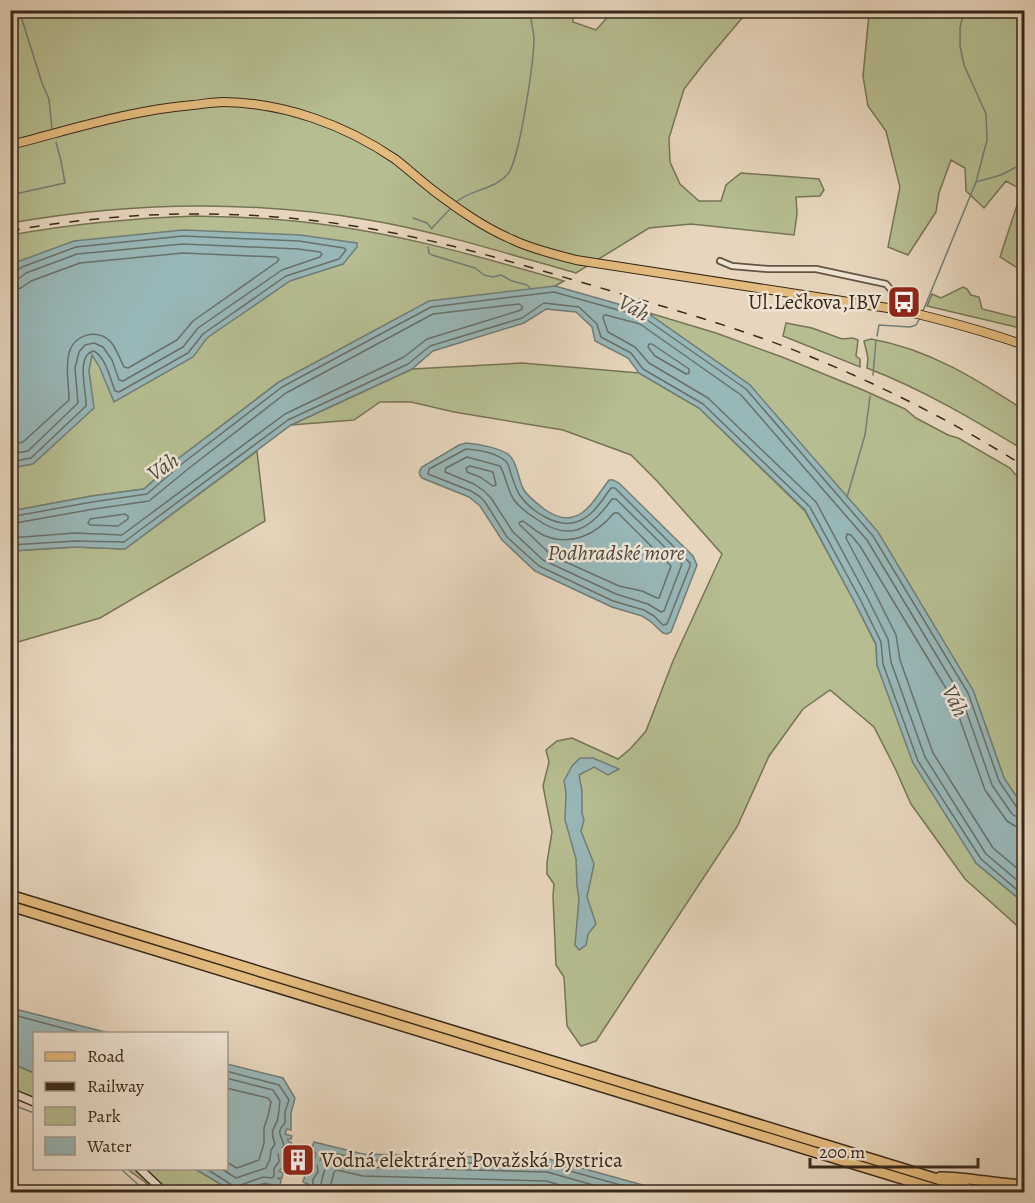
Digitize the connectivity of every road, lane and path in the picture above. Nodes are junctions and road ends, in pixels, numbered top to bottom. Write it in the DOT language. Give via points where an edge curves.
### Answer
graph roads {
  1 [pos="10,145"];
  2 [pos="720,261"];
  3 [pos="901,310"];
  4 [pos="1024,345"];
  5 [pos="10,895"];
  6 [pos="10,906"];
  7 [pos="10,1092"];
  8 [pos="33,1102"];
  9 [pos="141,1170"];
  10 [pos="932,1178"];
  11 [pos="1024,1185"];
  12 [pos="931,1190"];
  13 [pos="164,1192"];
  14 [pos="945,1192"];
  15 [pos="980,1192"];
  1 -- 3 [label="main road" via="170,107 224,102 265,106 305,115 374,145 464,213 541,251 587,262"];
  2 -- 3 [label="street" via="768,269 816,269 886,284"];
  3 -- 4 [label="main road"];
  5 -- 10 [label="highway"];
  6 -- 12 [label="highway"];
  7 -- 8 [label="main road"];
  9 -- 13 [label="main road"];
  10 -- 11 [label="highway"];
  10 -- 15 [label="highway"];
  12 -- 14 [label="highway"];
}
